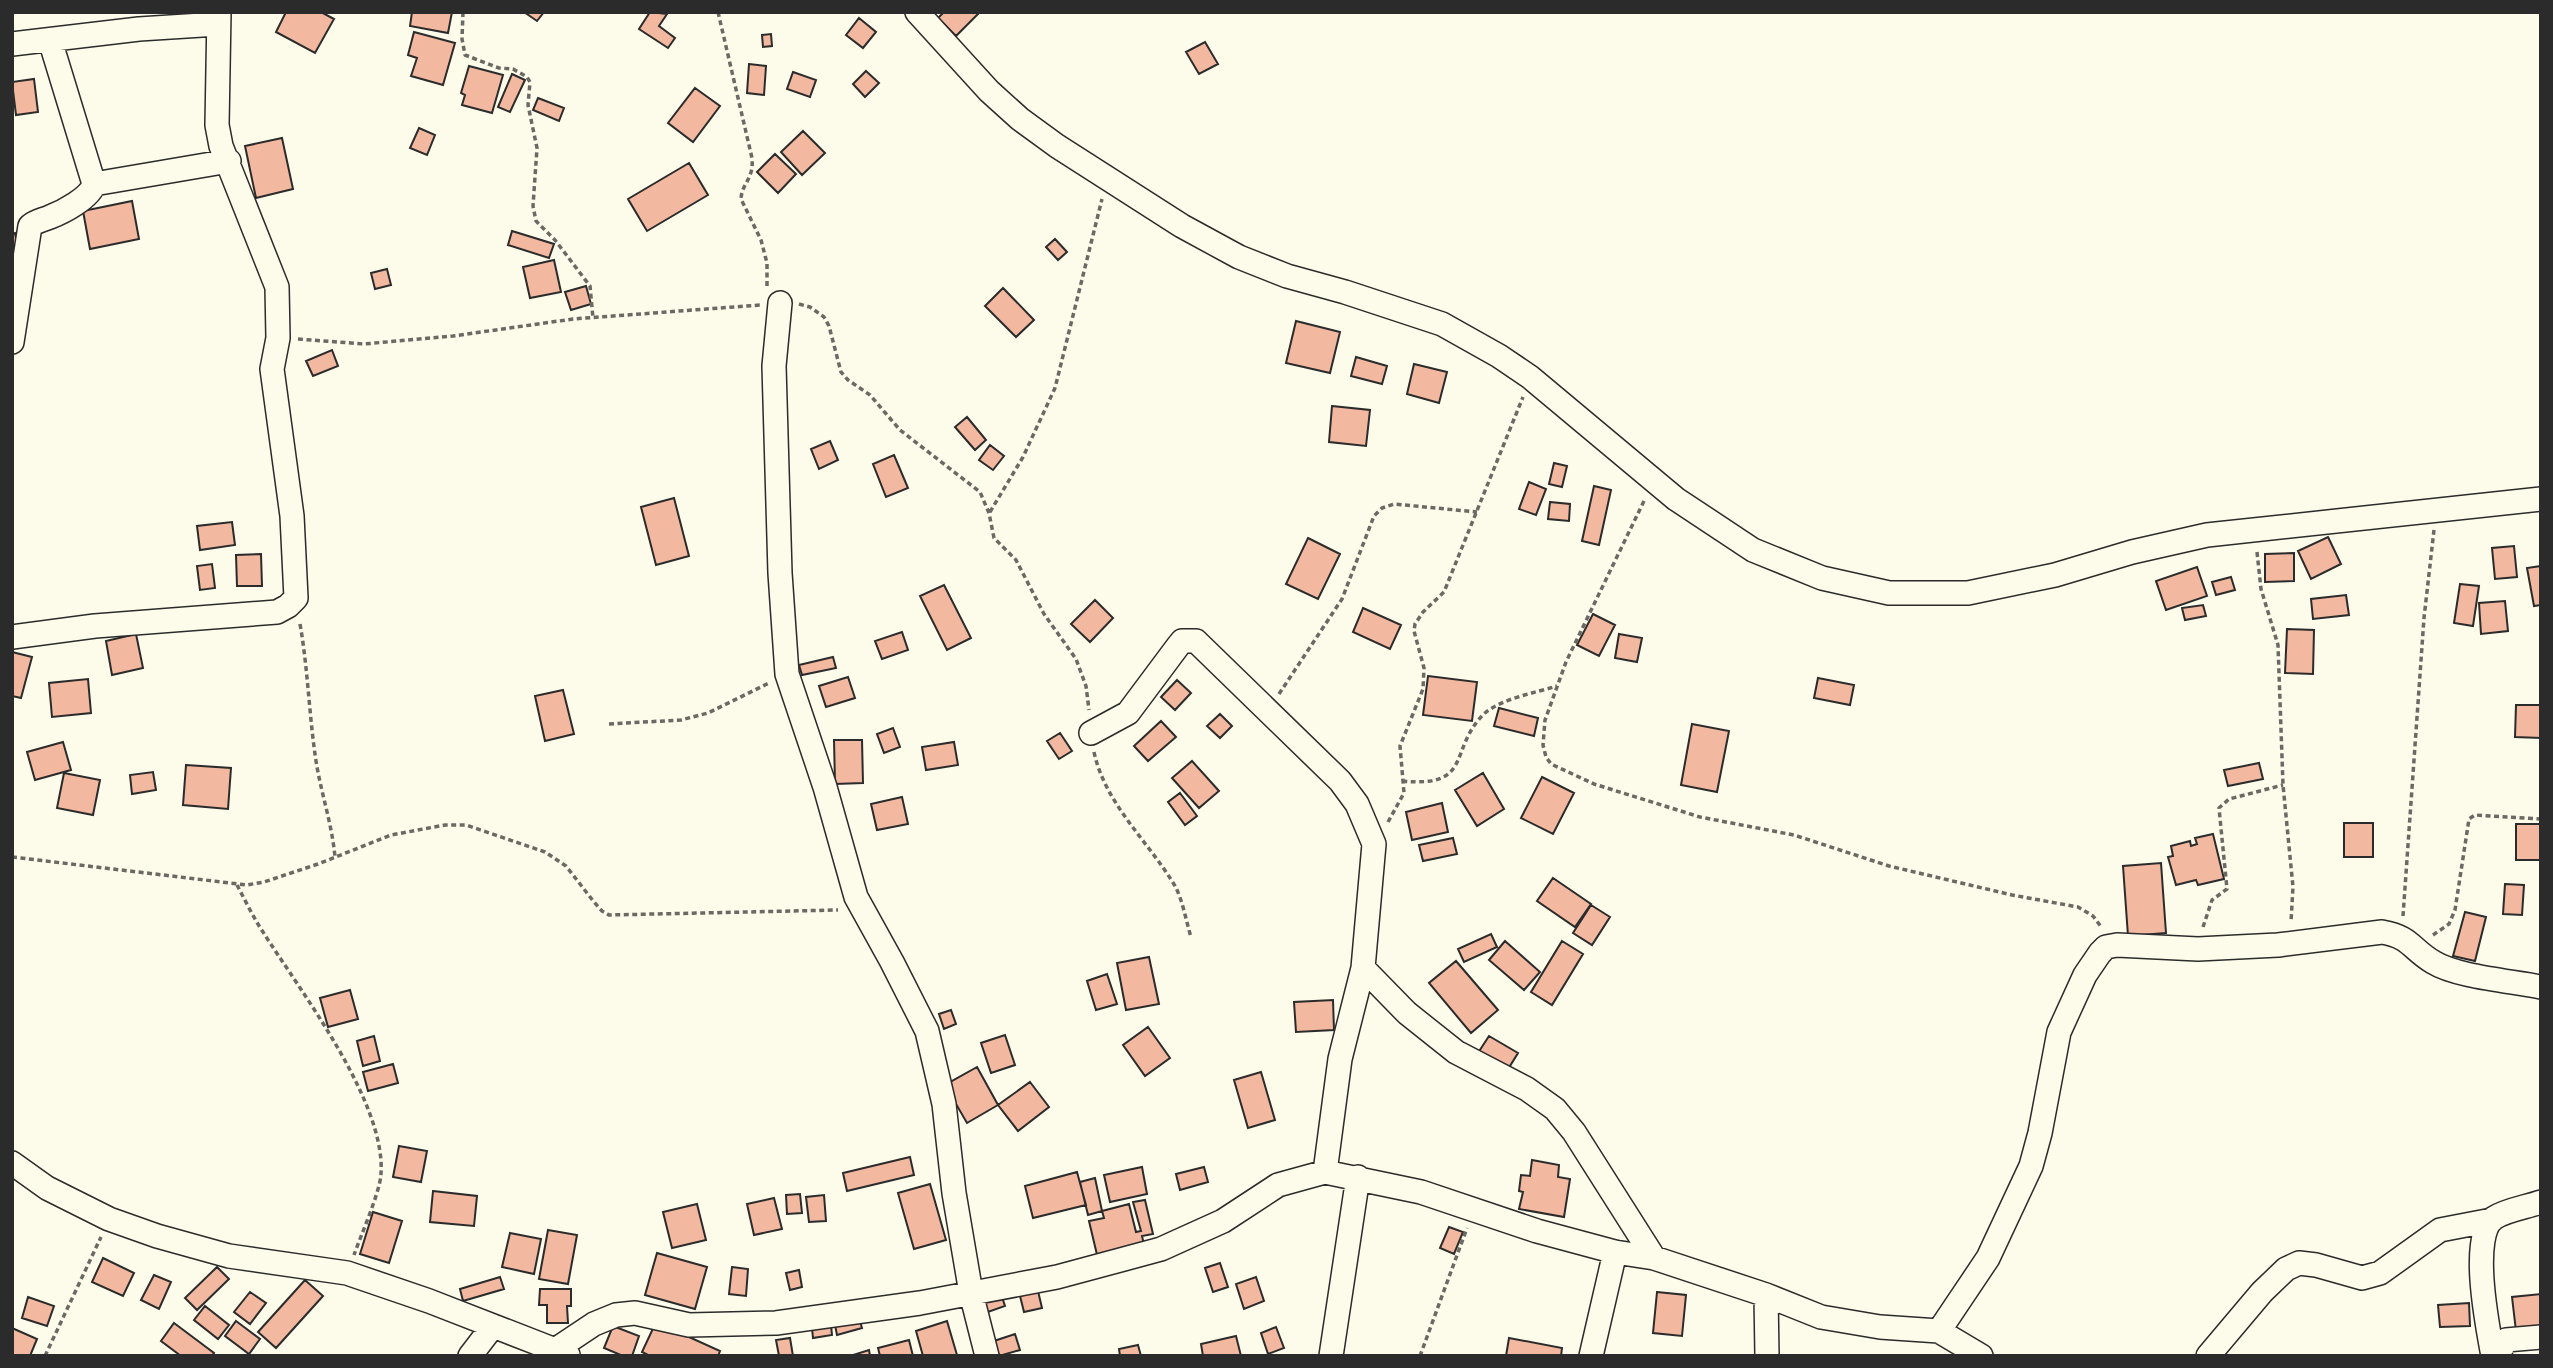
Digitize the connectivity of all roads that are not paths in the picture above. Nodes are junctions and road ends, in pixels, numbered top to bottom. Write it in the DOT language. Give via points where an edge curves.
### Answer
graph roads {
  1 [pos="917,12"];
  2 [pos="218,18"];
  3 [pos="50,40"];
  4 [pos="12,44"];
  5 [pos="229,161"];
  6 [pos="94,184"];
  7 [pos="774,304"];
  8 [pos="12,342"];
  9 [pos="2541,499"];
  10 [pos="12,637"];
  11 [pos="1091,733"];
  12 [pos="1363,968"];
  13 [pos="2541,987"];
  14 [pos="12,1163"];
  15 [pos="1325,1172"];
  16 [pos="1358,1177"];
  17 [pos="2541,1202"];
  18 [pos="2492,1220"];
  19 [pos="1615,1252"];
  20 [pos="1654,1258"];
  21 [pos="971,1293"];
  22 [pos="1766,1295"];
  23 [pos="493,1326"];
  24 [pos="1939,1331"];
  25 [pos="2541,1337"];
  26 [pos="563,1353"];
  27 [pos="470,1356"];
  28 [pos="987,1356"];
  29 [pos="1331,1356"];
  30 [pos="1591,1356"];
  31 [pos="1767,1356"];
  32 [pos="1981,1356"];
  33 [pos="2208,1356"];
  34 [pos="2495,1356"];
  1 -- 9 [label="street" via="1020,118 1182,226 1287,276 1442,324 1530,377 1676,499 1753,550 1822,578 1889,593 1968,593 2207,535"];
  2 -- 3 [label="street"];
  2 -- 5 [label="street" via="217,125"];
  3 -- 4 [label="street"];
  3 -- 6 [label="street"];
  5 -- 6 [label="street"];
  5 -- 10 [label="street" via="278,287 278,338 272,369 292,516 296,598 277,612"];
  6 -- 8 [label="street" via="91,192 30,226"];
  7 -- 21 [label="street" via="787,674 850,880 926,1031 944,1104"];
  11 -- 12 [label="street" via="1128,713 1182,641 1189,639 1203,646 1357,803 1374,844"];
  12 -- 15 [label="street" via="1340,1059"];
  12 -- 20 [label="street" via="1407,1013 1456,1052 1555,1109"];
  13 -- 24 [label="street" via="2453,970 2432,962 2404,939 2382,932 2278,945 2106,947 2085,975 2059,1032 2031,1166 1988,1258"];
  14 -- 23 [label="street" via="47,1188 108,1219 157,1236 229,1256 347,1273"];
  15 -- 16 [label="street"];
  15 -- 21 [label="street" via="1278,1185 1223,1221 1161,1249 1057,1278"];
  16 -- 19 [label="street"];
  16 -- 29 [label="street"];
  17 -- 18 [label="street"];
  18 -- 33 [label="street" via="2440,1230 2380,1273 2362,1278 2316,1265 2299,1263 2286,1269"];
  18 -- 34 [label="street" via="2484,1234 2481,1282"];
  19 -- 20 [label="street"];
  19 -- 30 [label="street"];
  20 -- 22 [label="street"];
  21 -- 26 [label="street" via="776,1323 689,1325 635,1313 616,1315 594,1324"];
  21 -- 28 [label="street"];
  22 -- 24 [label="street" via="1821,1317"];
  22 -- 31 [label="street"];
  23 -- 26 [label="street"];
  23 -- 27 [label="street"];
  24 -- 32 [label="street"];
  25 -- 34 [label="street" via="2506,1340"];
}
